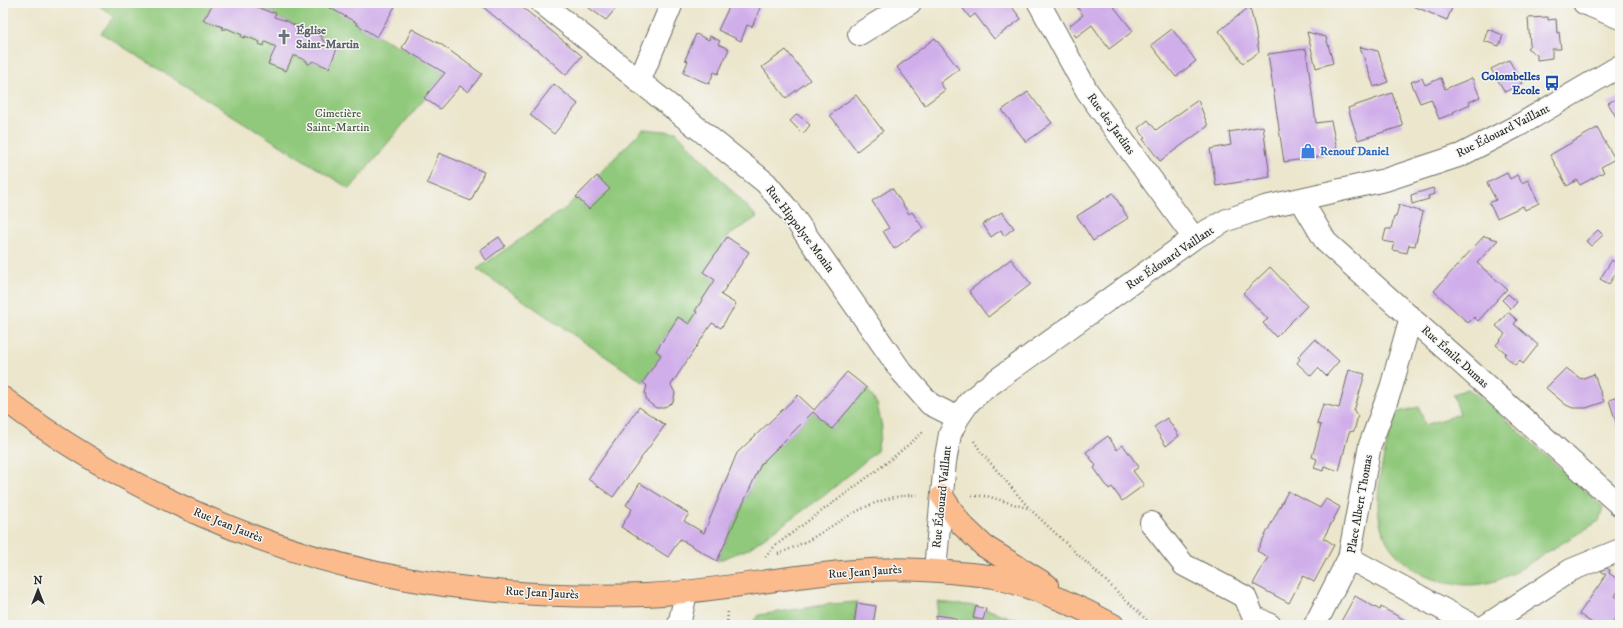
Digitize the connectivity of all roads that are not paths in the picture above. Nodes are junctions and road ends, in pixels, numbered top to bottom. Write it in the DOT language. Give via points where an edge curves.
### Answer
graph roads {
  1 [pos="542,3"];
  2 [pos="672,3"];
  3 [pos="910,3"];
  4 [pos="1038,3"];
  5 [pos="1584,3"];
  6 [pos="1620,18"];
  7 [pos="859,34"];
  8 [pos="1620,66"];
  9 [pos="639,82"];
  10 [pos="1301,200"];
  11 [pos="1194,238"];
  12 [pos="1411,317"];
  13 [pos="3,398"];
  14 [pos="958,418"];
  15 [pos="932,495"];
  16 [pos="1620,505"];
  17 [pos="1151,523"];
  18 [pos="1620,550"];
  19 [pos="1349,558"];
  20 [pos="934,570"];
  21 [pos="686,593"];
  22 [pos="1087,610"];
  23 [pos="679,625"];
  24 [pos="1113,625"];
  25 [pos="1270,625"];
  26 [pos="1315,625"];
  27 [pos="1472,625"];
  28 [pos="1487,625"];
  1 -- 9 [label="street, Rue Hippolyte Monin"];
  2 -- 9 [label="street"];
  3 -- 7 [label="street"];
  4 -- 11 [label="street, Rue des Jardins" via="1087,91"];
  5 -- 6 [label="street"];
  8 -- 10 [label="street, Rue Édouard Vaillant" via="1521,124 1461,154 1385,180"];
  9 -- 14 [label="street, Rue Hippolyte Monin" via="766,183 790,212 901,371 930,404"];
  10 -- 11 [label="street, Rue Édouard Vaillant" via="1265,207 1227,220"];
  10 -- 12 [label="street, Rue Émile Dumas" via="1326,242"];
  11 -- 14 [label="street, Rue Édouard Vaillant" via="984,389 969,402"];
  12 -- 16 [label="street, Rue Émile Dumas"];
  12 -- 19 [label="street, Place Albert Thomas" via="1391,388 1370,445"];
  13 -- 21 [label="main road, Rue Jean Jaurès" via="48,431 108,468 164,498 266,541 324,559 377,573 511,592 598,595"];
  14 -- 15 [label="street, Rue Édouard Vaillant" via="950,434 945,462"];
  15 -- 20 [label="street, Rue Édouard Vaillant"];
  15 -- 22 [label="main road" via="984,546"];
  17 -- 25 [label="street" via="1184,564 1245,597 1253,616"];
  18 -- 28 [label="street" via="1571,570"];
  19 -- 26 [label="street"];
  19 -- 27 [label="street, Place Albert Thomas"];
  20 -- 21 [label="main road, Rue Jean Jaurès" via="853,571"];
  20 -- 22 [label="main road, Rue Jean Jaurès" via="991,576 1040,590"];
  21 -- 23 [label="street"];
  22 -- 24 [label="main road, Rue Jean Jaurès"];
}
